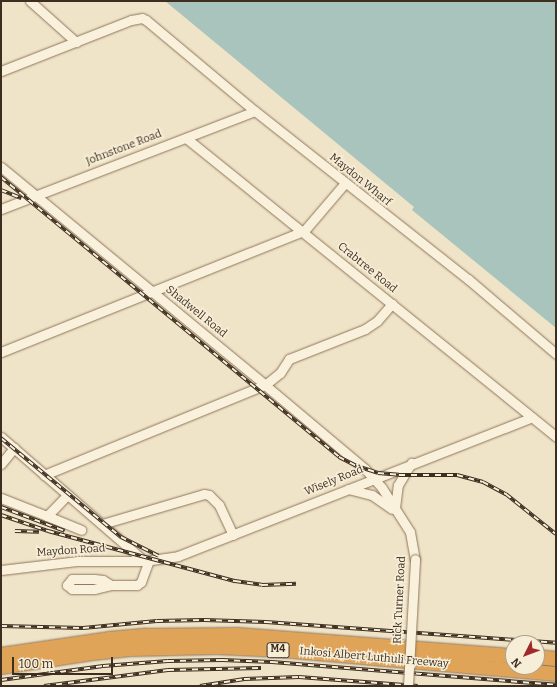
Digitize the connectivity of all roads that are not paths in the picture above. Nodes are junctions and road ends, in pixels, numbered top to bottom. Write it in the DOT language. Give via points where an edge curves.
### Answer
graph roads {
  1 [pos="30,1"];
  2 [pos="76,42"];
  3 [pos="1,71"];
  4 [pos="255,111"];
  5 [pos="186,138"];
  6 [pos="1,167"];
  7 [pos="346,184"];
  8 [pos="35,195"];
  9 [pos="1,209"];
  10 [pos="304,231"];
  11 [pos="152,292"];
  12 [pos="392,304"];
  13 [pos="1,352"];
  14 [pos="556,354"];
  15 [pos="265,385"];
  16 [pos="532,417"];
  17 [pos="1,437"];
  18 [pos="556,437"];
  19 [pos="14,448"];
  20 [pos="411,463"];
  21 [pos="1,464"];
  22 [pos="44,475"];
  23 [pos="374,478"];
  24 [pos="348,488"];
  25 [pos="67,495"];
  26 [pos="1,498"];
  27 [pos="397,511"];
  28 [pos="47,516"];
  29 [pos="102,524"];
  30 [pos="81,530"];
  31 [pos="233,535"];
  32 [pos="146,561"];
  33 [pos="1,570"];
  34 [pos="112,585"];
  35 [pos="1,655"];
  36 [pos="505,655"];
  37 [pos="545,658"];
  38 [pos="556,659"];
  39 [pos="1,667"];
  40 [pos="556,674"];
  41 [pos="408,686"];
  1 -- 2 [label="street"];
  2 -- 3 [label="street"];
  2 -- 4 [label="street, Maydon Wharf" via="142,18"];
  4 -- 5 [label="street, Johnstone Road"];
  4 -- 7 [label="street, Maydon Wharf"];
  5 -- 8 [label="street, Johnstone Road"];
  5 -- 10 [label="street, Crabtree Road"];
  6 -- 8 [label="street, Shadwell Road"];
  7 -- 10 [label="street"];
  7 -- 14 [label="street, Maydon Wharf" via="468,279"];
  8 -- 9 [label="street, Johnstone Road"];
  8 -- 11 [label="street, Shadwell Road"];
  10 -- 11 [label="street"];
  10 -- 12 [label="street, Crabtree Road"];
  11 -- 13 [label="street"];
  11 -- 15 [label="street, Shadwell Road"];
  12 -- 15 [label="street" via="376,322 365,329 289,359 280,373"];
  12 -- 16 [label="street, Crabtree Road"];
  15 -- 22 [label="street"];
  15 -- 23 [label="street, Shadwell Road"];
  16 -- 18 [label="street, Crabtree Road"];
  16 -- 20 [label="street, Wisely Road"];
  17 -- 19 [label="street"];
  19 -- 21 [label="street"];
  19 -- 22 [label="street"];
  20 -- 23 [label="street, Wisely Road"];
  20 -- 27 [label="street" via="398,485"];
  22 -- 25 [label="street"];
  23 -- 24 [label="street, Wisely Road"];
  23 -- 27 [label="street, Rick Turner Road"];
  24 -- 27 [label="street" via="372,495"];
  24 -- 31 [label="street, Wisely Road"];
  25 -- 28 [label="street"];
  25 -- 29 [label="street"];
  26 -- 28 [label="street"];
  27 -- 41 [label="street, Rick Turner Road, bridge" via="410,532 415,559"];
  28 -- 30 [label="street"];
  29 -- 31 [label="street" via="204,494 209,495 218,504"];
  29 -- 32 [label="street"];
  31 -- 32 [label="street, Wisely Road" via="178,556"];
  32 -- 33 [label="street, Maydon Road" via="78,561"];
  32 -- 34 [label="street" via="142,582"];
  35 -- 36 [label="highway, Inkosi Albert Luthuli Freeway / M4" via="117,638 237,635"];
  37 -- 38 [label="highway"];
  39 -- 40 [label="highway, Inkosi Albert Luthuli Freeway / M4" via="130,649 217,647 305,652"];
}
